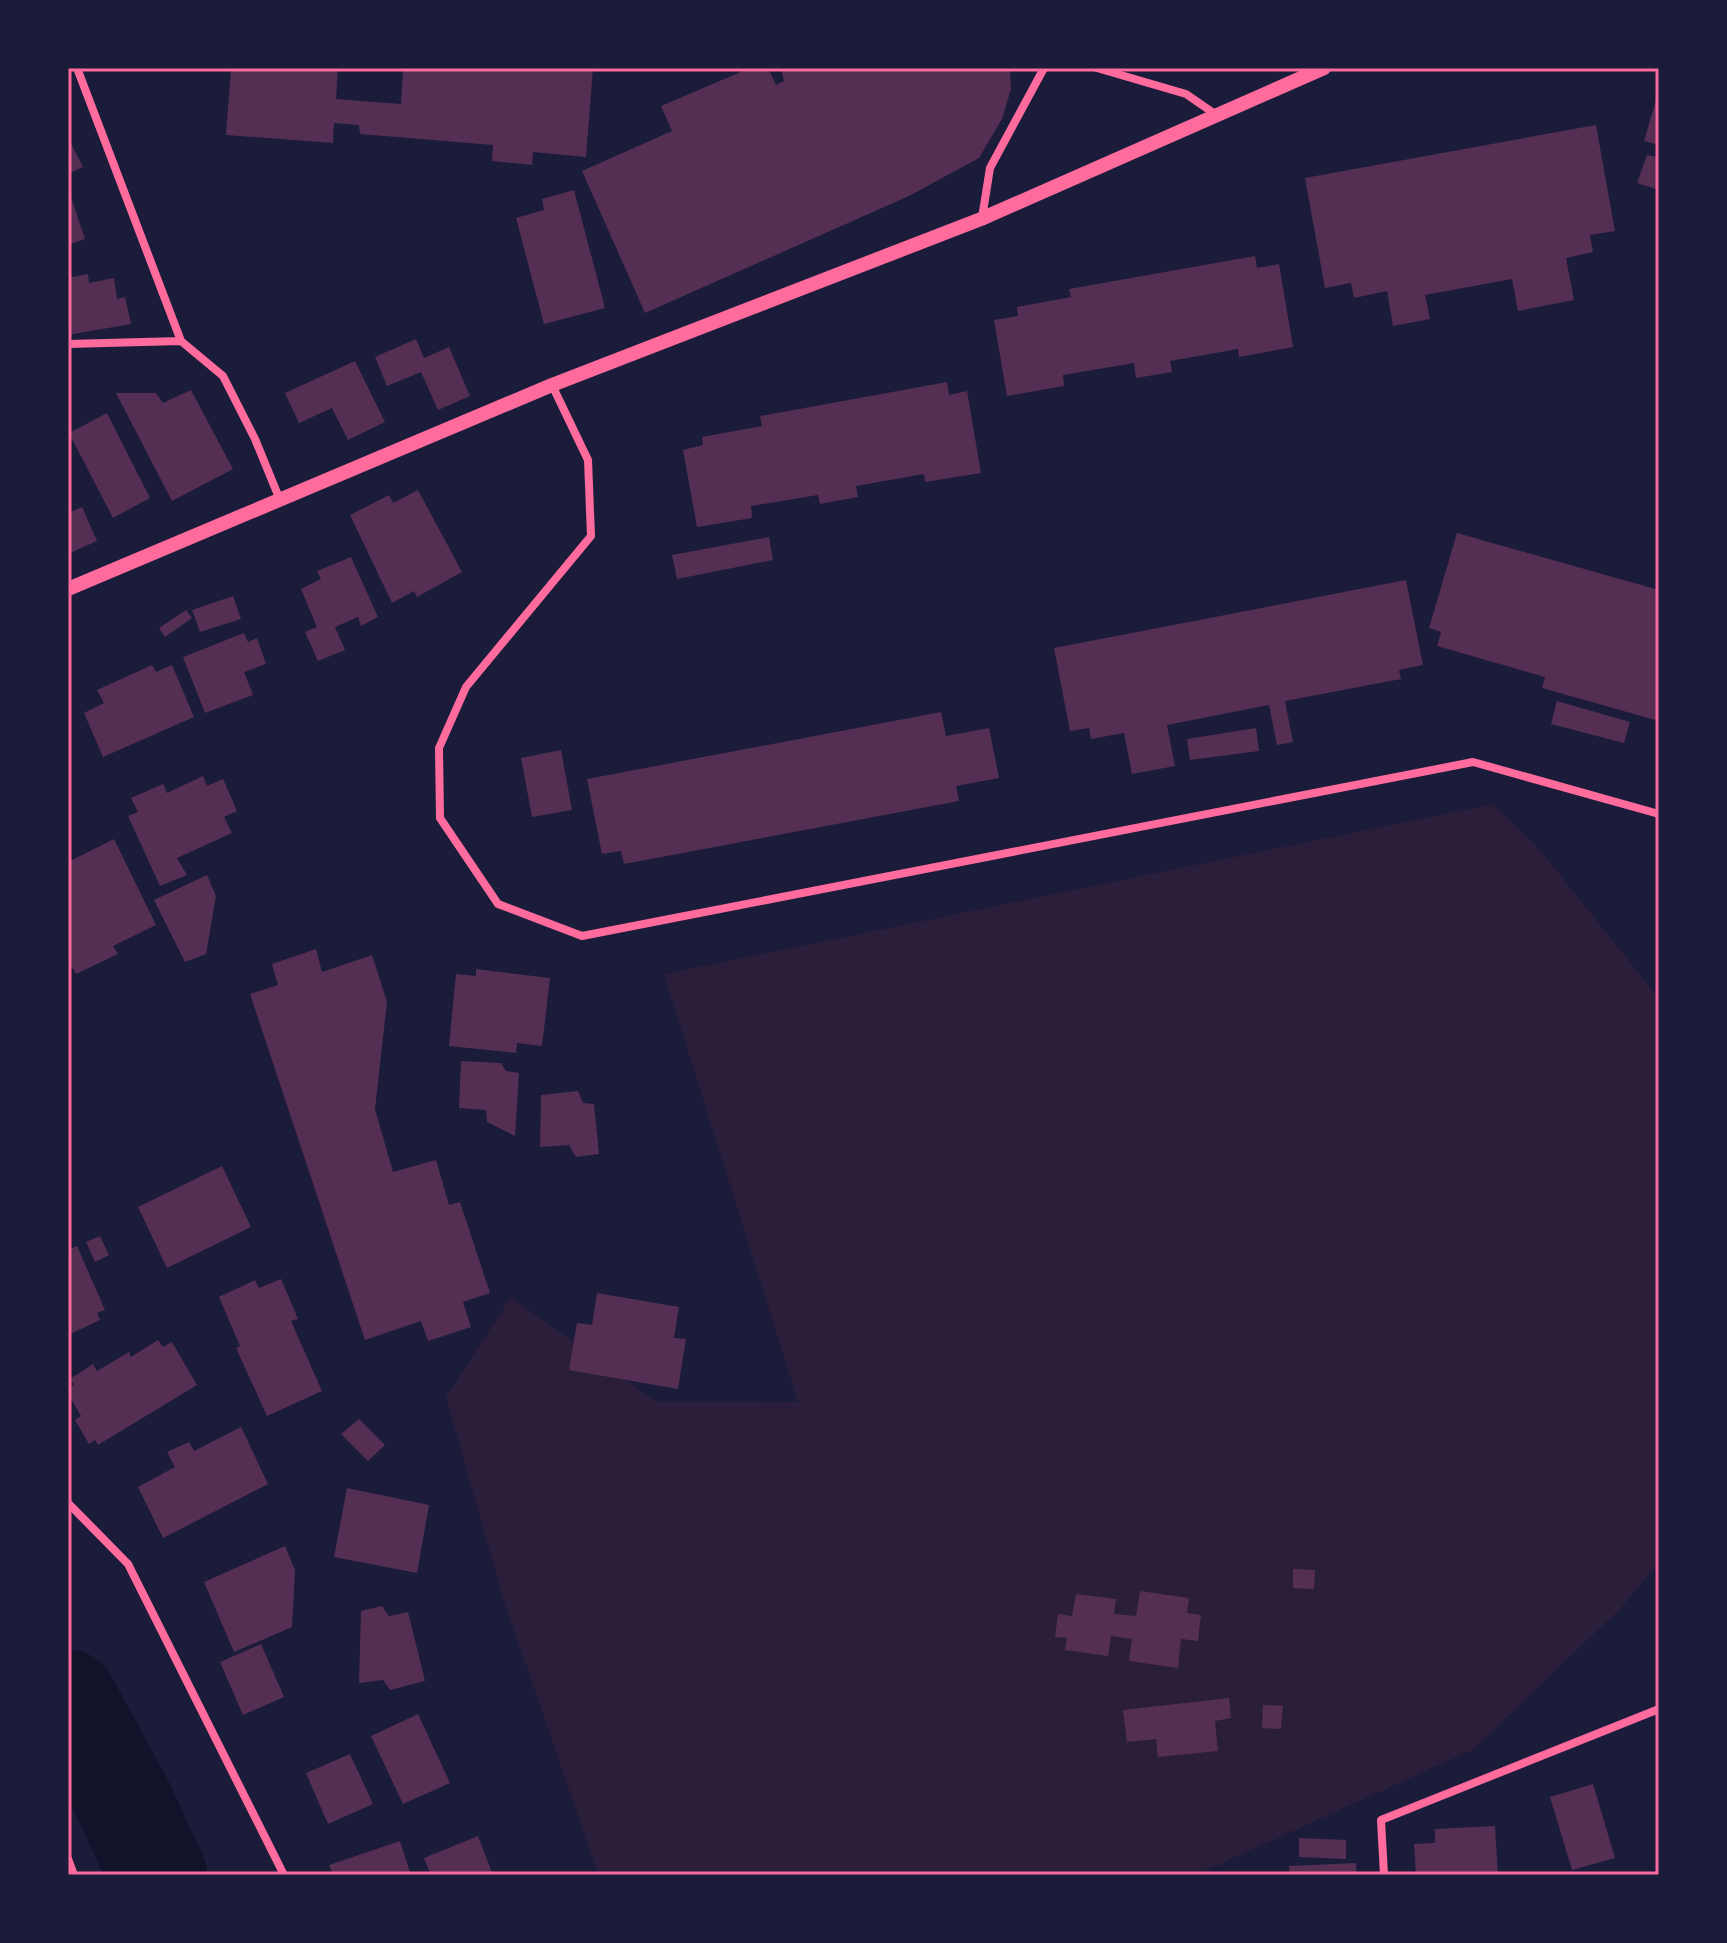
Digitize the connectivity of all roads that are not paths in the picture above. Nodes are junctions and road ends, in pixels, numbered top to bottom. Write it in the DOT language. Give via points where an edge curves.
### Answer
graph roads {
  1 [pos="77,68"];
  2 [pos="1044,68"];
  3 [pos="1097,68"];
  4 [pos="1324,68"];
  5 [pos="1219,116"];
  6 [pos="981,219"];
  7 [pos="181,341"];
  8 [pos="68,344"];
  9 [pos="552,385"];
  10 [pos="280,500"];
  11 [pos="68,589"];
  12 [pos="1659,814"];
  13 [pos="68,1503"];
  14 [pos="1659,1709"];
  15 [pos="68,1859"];
  16 [pos="74,1875"];
  17 [pos="284,1875"];
  18 [pos="1384,1875"];
  1 -- 7 [label="street"];
  2 -- 6 [label="street" via="990,168"];
  3 -- 5 [label="street" via="1186,94"];
  4 -- 5 [label="street"];
  5 -- 6 [label="street"];
  6 -- 9 [label="street"];
  7 -- 8 [label="street"];
  7 -- 10 [label="street" via="223,376"];
  9 -- 10 [label="street"];
  9 -- 12 [label="street" via="588,460 591,536 466,687 439,748 440,818 498,904 582,936 1473,762"];
  10 -- 11 [label="street"];
  13 -- 17 [label="street" via="128,1564"];
  14 -- 18 [label="street" via="1381,1820"];
  15 -- 16 [label="street"];
}
